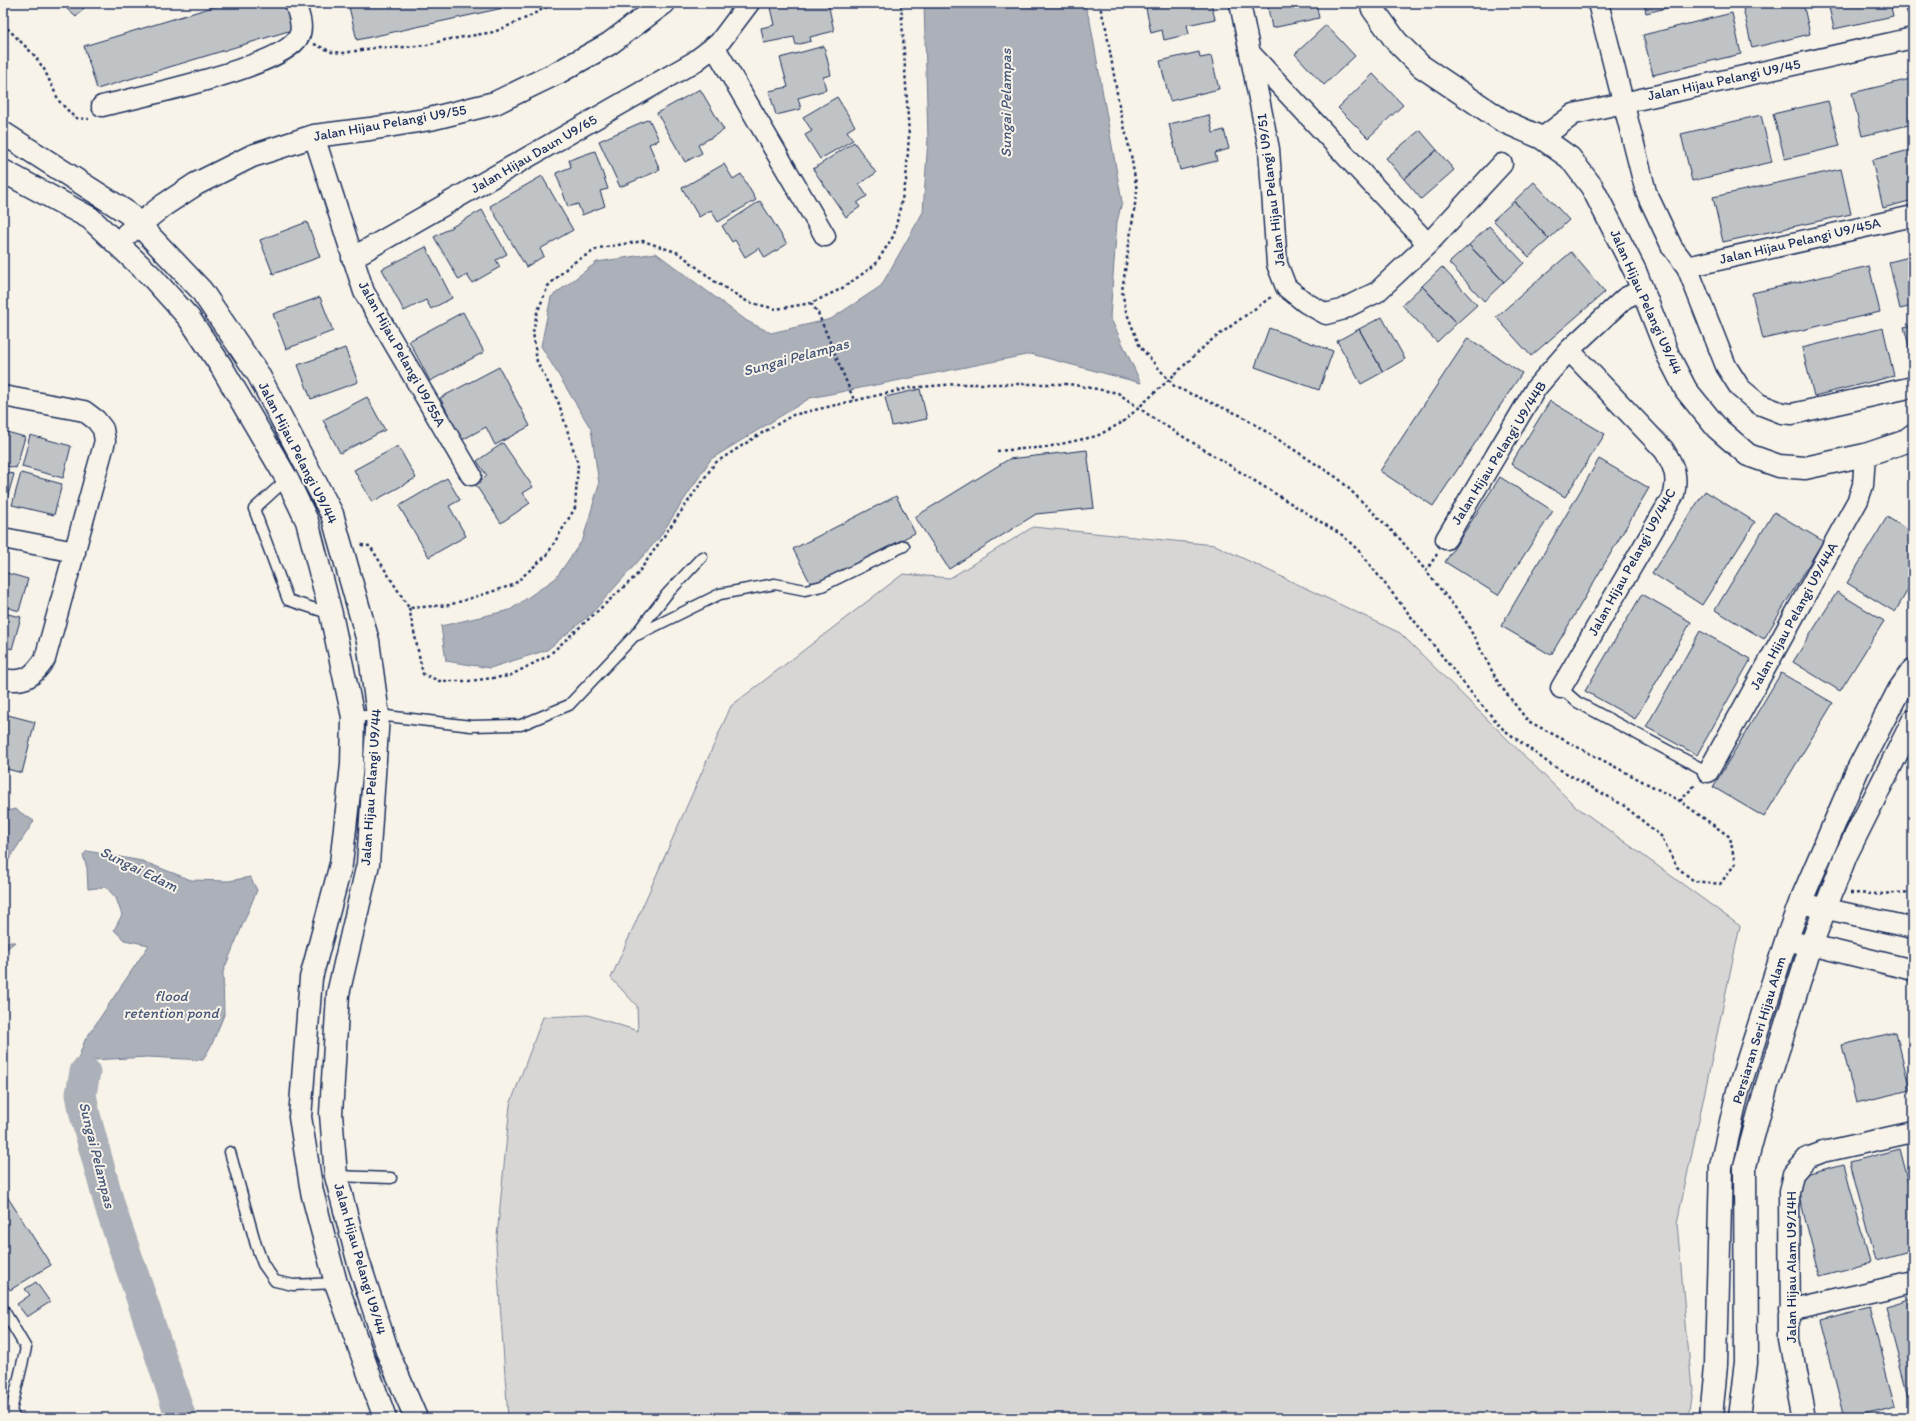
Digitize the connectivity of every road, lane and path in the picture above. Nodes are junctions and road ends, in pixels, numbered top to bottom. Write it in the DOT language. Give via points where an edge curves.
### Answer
graph roads {
  1 [pos="295,3"];
  2 [pos="554,3"];
  3 [pos="664,3"];
  4 [pos="749,3"];
  5 [pos="901,3"];
  6 [pos="1099,3"];
  7 [pos="1240,3"];
  8 [pos="1371,3"];
  9 [pos="1598,3"];
  10 [pos="3,24"];
  11 [pos="300,36"];
  12 [pos="1913,38"];
  13 [pos="714,46"];
  14 [pos="1250,53"];
  15 [pos="1623,102"];
  16 [pos="102,106"];
  17 [pos="3,133"];
  18 [pos="314,136"];
  19 [pos="1542,138"];
  20 [pos="1502,164"];
  21 [pos="3,171"];
  22 [pos="1913,216"];
  23 [pos="138,225"];
  24 [pos="825,236"];
  25 [pos="117,243"];
  26 [pos="1428,244"];
  27 [pos="352,258"];
  28 [pos="1687,267"];
  29 [pos="1286,287"];
  30 [pos="1642,290"];
  31 [pos="811,303"];
  32 [pos="1569,350"];
  33 [pos="1913,387"];
  34 [pos="3,396"];
  35 [pos="854,400"];
  36 [pos="1910,440"];
  37 [pos="997,451"];
  38 [pos="1865,455"];
  39 [pos="471,475"];
  40 [pos="287,479"];
  41 [pos="3,538"];
  42 [pos="1446,539"];
  43 [pos="904,546"];
  44 [pos="342,547"];
  45 [pos="75,552"];
  46 [pos="702,557"];
  47 [pos="1426,571"];
  48 [pos="409,608"];
  49 [pos="332,614"];
  50 [pos="636,635"];
  51 [pos="1913,670"];
  52 [pos="3,679"];
  53 [pos="1561,688"];
  54 [pos="378,715"];
  55 [pos="353,717"];
  56 [pos="1913,721"];
  57 [pos="1708,772"];
  58 [pos="1680,801"];
  59 [pos="1913,892"];
  60 [pos="1829,900"];
  61 [pos="1800,903"];
  62 [pos="1913,928"];
  63 [pos="1786,941"];
  64 [pos="1811,945"];
  65 [pos="1913,970"];
  66 [pos="1913,1132"];
  67 [pos="230,1152"];
  68 [pos="336,1176"];
  69 [pos="391,1178"];
  70 [pos="1913,1282"];
  71 [pos="336,1283"];
  72 [pos="3,1309"];
  73 [pos="1790,1311"];
  74 [pos="15,1418"];
  75 [pos="385,1418"];
  76 [pos="416,1418"];
  77 [pos="1711,1418"];
  78 [pos="1739,1418"];
  79 [pos="1804,1418"];
  1 -- 11 [label="street" via="301,23"];
  2 -- 11 [label="path" via="494,32 427,45 394,48 379,46 332,52"];
  3 -- 18 [label="street, Jalan Hijau Pelangi U9/55" via="609,44 495,103 430,119"];
  4 -- 13 [label="street, Jalan Hijau Daun U9/65"];
  5 -- 31 [label="path" via="909,135 906,181 894,235 875,265 841,289"];
  6 -- 47 [label="path" via="1137,191 1122,291 1126,311 1140,347 1175,387 1242,416 1339,479 1400,539"];
  7 -- 14 [label="street, Jalan Hijau Pelangi U9/51"];
  8 -- 19 [label="street, Jalan Hijau Pelangi U9/44" via="1396,41 1420,66 1503,121"];
  9 -- 15 [label="street"];
  10 -- 16 [label="path" via="34,55 44,69 59,101 74,118 89,119"];
  11 -- 16 [label="street" via="259,63 238,71"];
  12 -- 15 [label="street, Jalan Hijau Pelangi U9/45"];
  13 -- 24 [label="street"];
  13 -- 27 [label="street, Jalan Hijau Daun U9/65" via="687,66"];
  14 -- 26 [label="street"];
  14 -- 29 [label="street, Jalan Hijau Pelangi U9/51" via="1269,149 1277,264"];
  15 -- 19 [label="street, Jalan Hijau Pelangi U9/45" via="1574,114"];
  15 -- 28 [label="street" via="1646,192 1672,247"];
  17 -- 23 [label="street, Jalan Hijau Pelangi U9/44" via="128,213"];
  18 -- 23 [label="street, Jalan Hijau Pelangi U9/55" via="252,156 196,184"];
  18 -- 27 [label="street, Jalan Hijau Pelangi U9/55A"];
  19 -- 30 [label="street, Jalan Hijau Pelangi U9/44" via="1570,158 1592,187 1635,271"];
  20 -- 26 [label="street, Jalan Hijau Pelangi U9/51"];
  21 -- 25 [label="street, Jalan Hijau Pelangi U9/44" via="90,218"];
  22 -- 28 [label="street, Jalan Hijau Pelangi U9/45A"];
  23 -- 25 [label="street, Jalan Hijau Pelangi U9/55"];
  23 -- 44 [label="street, Jalan Hijau Pelangi U9/44" via="201,290 258,374 332,514"];
  25 -- 40 [label="street, Jalan Hijau Pelangi U9/44" via="189,318 221,366"];
  26 -- 29 [label="street, Jalan Hijau Pelangi U9/51" via="1376,292 1341,310 1326,314 1306,303"];
  27 -- 39 [label="street, Jalan Hijau Pelangi U9/55A" via="364,292"];
  28 -- 33 [label="street" via="1726,366 1740,388 1759,404 1792,414"];
  29 -- 37 [label="path, bridge" via="1209,342 1123,422 1097,436 1076,441 1047,447"];
  30 -- 32 [label="street, Jalan Hijau Pelangi U9/44B" via="1626,298"];
  30 -- 38 [label="street, Jalan Hijau Pelangi U9/44" via="1668,355 1686,390 1717,428 1748,454 1779,466 1805,468"];
  31 -- 35 [label="path" via="818,313"];
  31 -- 48 [label="path" via="776,309 748,302 714,281 679,253 643,241 598,248 571,264 548,286 537,313 533,332 537,362 558,401 578,464 575,508 547,555 513,585 449,606"];
  32 -- 42 [label="street, Jalan Hijau Pelangi U9/44B" via="1536,388"];
  32 -- 53 [label="street, Jalan Hijau Pelangi U9/44C" via="1664,450 1672,463 1676,481 1674,494"];
  34 -- 45 [label="street" via="84,411 96,420 102,429 105,441"];
  35 -- 48 [label="path" via="793,415 715,463 636,576 548,656 509,676 469,681 439,681 423,674"];
  35 -- 58 [label="path" via="909,388 956,384 1069,384 1118,393 1153,418 1342,535 1359,551 1503,729 1550,764 1623,805 1661,836 1677,867 1694,881 1720,884 1735,864 1730,838"];
  36 -- 38 [label="street, Jalan Hijau Pelangi U9/44"];
  38 -- 57 [label="street, Jalan Hijau Pelangi U9/44A" via="1858,500"];
  40 -- 49 [label="street, Jalan Hijau Pelangi U9/44" via="307,521"];
  40 -- 49 [label="lane" via="254,509 288,600"];
  41 -- 45 [label="street"];
  42 -- 47 [label="path"];
  43 -- 50 [label="lane" via="822,586 805,590 775,584 720,594"];
  44 -- 48 [label="path" via="357,544 370,546"];
  44 -- 54 [label="street, Jalan Hijau Pelangi U9/44" via="368,641"];
  45 -- 52 [label="street" via="45,659 29,678 15,682"];
  46 -- 50 [label="lane" via="667,594"];
  47 -- 58 [label="path" via="1465,620 1499,684 1528,721"];
  49 -- 55 [label="street, Jalan Hijau Pelangi U9/44"];
  50 -- 54 [label="lane" via="569,705 521,725 471,726"];
  51 -- 61 [label="street, Persiaran Seri Hijau Alam" via="1857,771"];
  53 -- 57 [label="lane" via="1577,702"];
  54 -- 55 [label="lane"];
  54 -- 68 [label="street, Jalan Hijau Pelangi U9/44" via="368,864 338,994 331,1114"];
  55 -- 71 [label="street, Jalan Hijau Pelangi U9/44" via="352,765 340,864 310,978 300,1117 312,1192"];
  56 -- 60 [label="street, Persiaran Seri Hijau Alam" via="1846,855"];
  57 -- 58 [label="path"];
  59 -- 60 [label="path"];
  60 -- 61 [label="street"];
  60 -- 62 [label="street"];
  60 -- 64 [label="street, Persiaran Seri Hijau Alam"];
  61 -- 63 [label="street, Persiaran Seri Hijau Alam"];
  63 -- 64 [label="street"];
  63 -- 77 [label="street, Persiaran Seri Hijau Alam" via="1738,1091 1722,1166 1716,1364"];
  64 -- 65 [label="street"];
  64 -- 78 [label="street, Persiaran Seri Hijau Alam" via="1766,1088 1745,1166 1746,1362"];
  66 -- 73 [label="street, Jalan Hijau Alam U9/14H" via="1812,1156 1793,1174 1789,1192"];
  67 -- 71 [label="lane" via="256,1245 263,1264 275,1281 293,1285"];
  68 -- 69 [label="lane"];
  68 -- 76 [label="street, Jalan Hijau Pelangi U9/44" via="358,1260 388,1353"];
  70 -- 73 [label="street"];
  71 -- 75 [label="street, Jalan Hijau Pelangi U9/44"];
  72 -- 74 [label="lane" via="26,1348 11,1411"];
  73 -- 79 [label="street, Jalan Hijau Alam U9/14H" via="1790,1340"];
}
